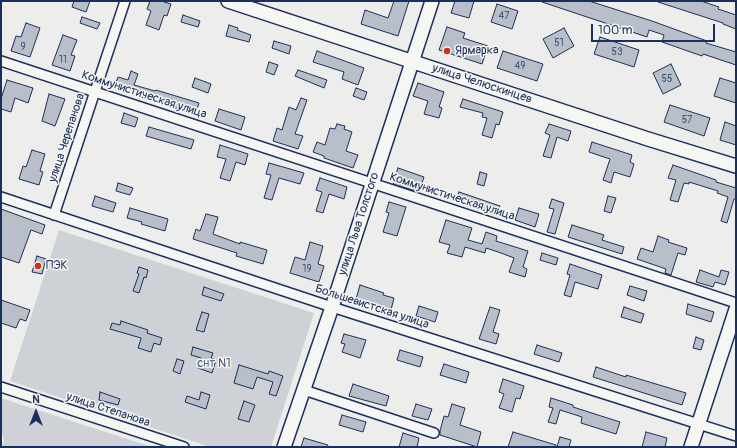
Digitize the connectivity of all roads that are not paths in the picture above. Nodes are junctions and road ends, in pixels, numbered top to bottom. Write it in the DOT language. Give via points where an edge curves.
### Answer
graph roads {
  1 [pos="125,1"];
  2 [pos="228,1"];
  3 [pos="432,1"];
  4 [pos="1,61"];
  5 [pos="412,61"];
  6 [pos="95,92"];
  7 [pos="736,166"];
  8 [pos="372,183"];
  9 [pos="1,197"];
  10 [pos="54,215"];
  11 [pos="736,303"];
  12 [pos="332,307"];
  13 [pos="736,309"];
  14 [pos="1,388"];
  15 [pos="304,390"];
  16 [pos="698,424"];
  17 [pos="434,433"];
  18 [pos="736,436"];
  19 [pos="184,447"];
  20 [pos="284,447"];
  21 [pos="691,447"];
  1 -- 6 [label="street, улица Черепанова"];
  2 -- 5 [label="street, улица Челюскинцев"];
  3 -- 5 [label="street, улица Льва Толстого"];
  4 -- 6 [label="street, Коммунистическая улица"];
  5 -- 7 [label="street, улица Челюскинцев"];
  5 -- 8 [label="street, улица Льва Толстого"];
  6 -- 8 [label="street, Коммунистическая улица"];
  6 -- 10 [label="street, улица Черепанова"];
  8 -- 11 [label="street, Коммунистическая улица"];
  8 -- 12 [label="street, улица Льва Толстого"];
  9 -- 10 [label="street, Большевистская улица"];
  10 -- 12 [label="street, Большевистская улица"];
  12 -- 15 [label="street, улица Льва Толстого"];
  12 -- 16 [label="street, Большевистская улица"];
  13 -- 16 [label="street"];
  14 -- 19 [label="street, улица Степанова"];
  15 -- 17 [label="street"];
  15 -- 20 [label="street, улица Льва Толстого"];
  16 -- 18 [label="street, Большевистская улица"];
  16 -- 21 [label="street"];
}
